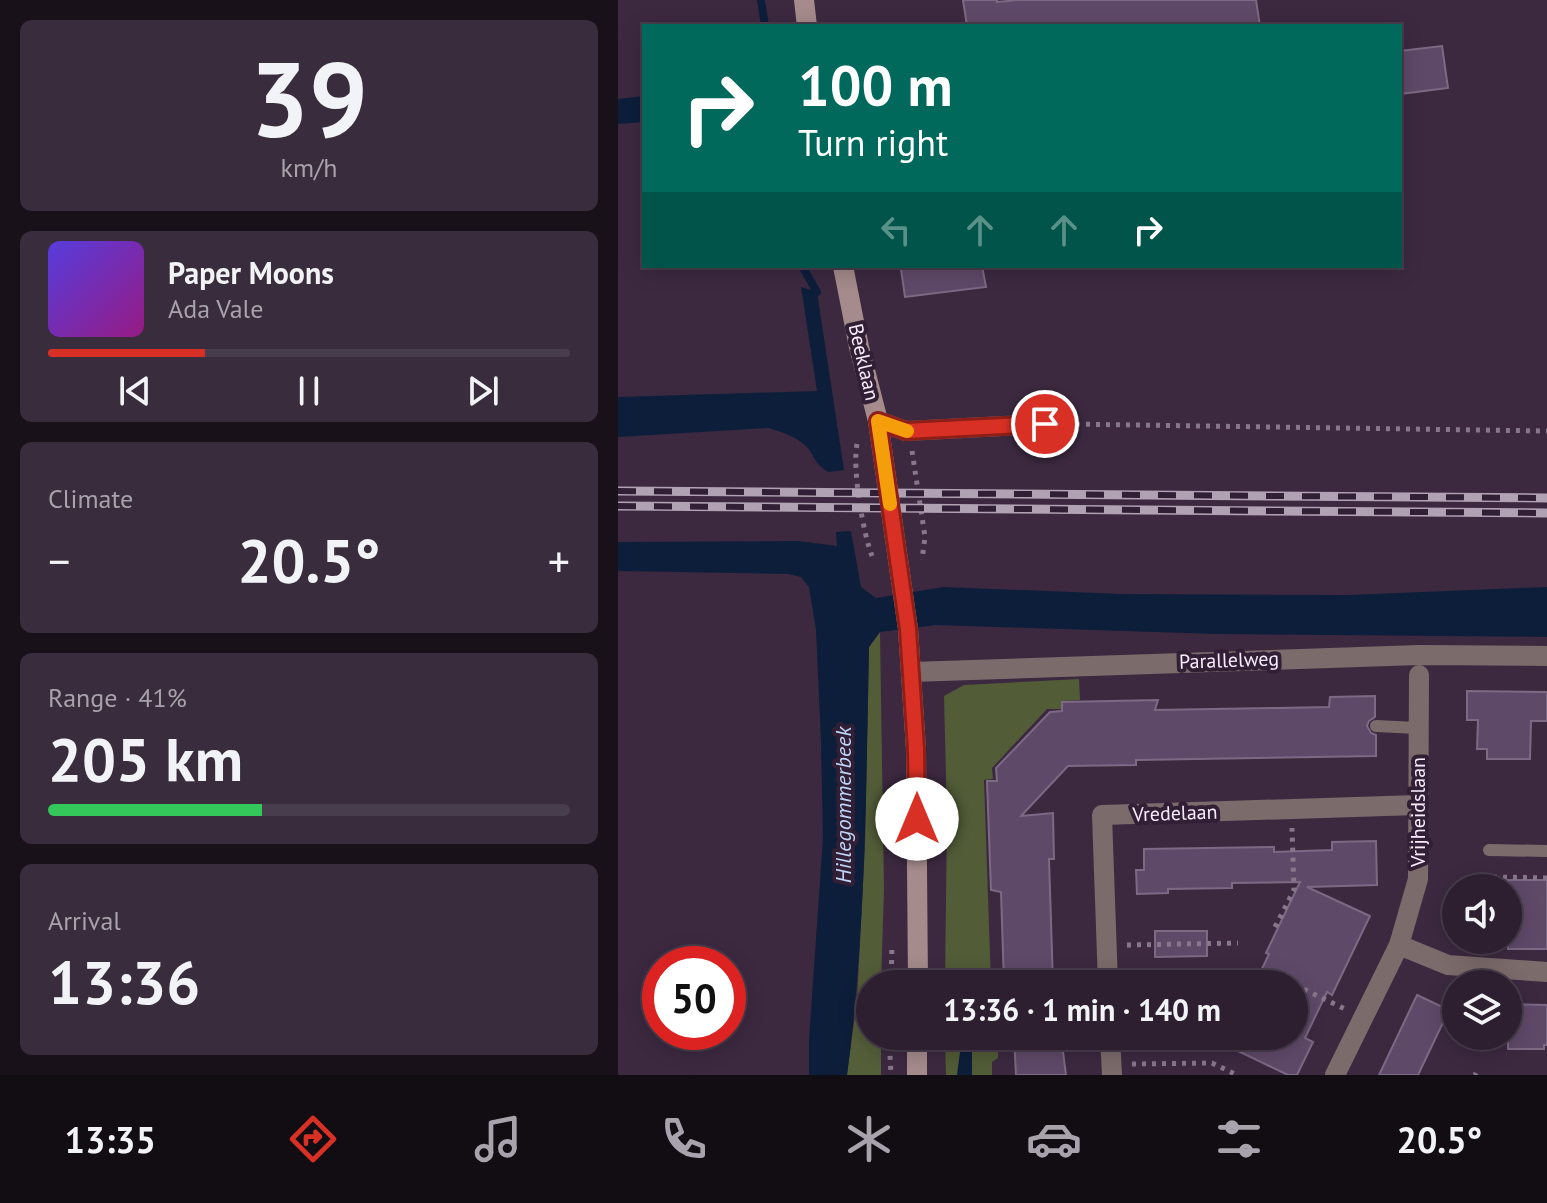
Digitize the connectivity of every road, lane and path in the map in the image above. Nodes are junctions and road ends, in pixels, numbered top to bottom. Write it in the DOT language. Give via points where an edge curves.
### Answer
graph roads {
  1 [pos="804,0"];
  2 [pos="807,24"];
  3 [pos="843,268"];
  4 [pos="878,421"];
  5 [pos="1045,424"];
  6 [pos="1547,431"];
  7 [pos="1547,656"];
  8 [pos="911,672"];
  9 [pos="1419,675"];
  10 [pos="1376,726"];
  11 [pos="1417,728"];
  12 [pos="1417,805"];
  13 [pos="1291,809"];
  14 [pos="1489,850"];
  15 [pos="1547,851"];
  16 [pos="1522,878"];
  17 [pos="1547,878"];
  18 [pos="1275,927"];
  19 [pos="1238,943"];
  20 [pos="1106,945"];
  21 [pos="1399,945"];
  22 [pos="918,970"];
  23 [pos="1107,970"];
  24 [pos="1547,972"];
  25 [pos="1308,991"];
  26 [pos="1363,1017"];
  27 [pos="890,1050"];
  28 [pos="917,1050"];
  29 [pos="1112,1069"];
  30 [pos="891,1075"];
  31 [pos="917,1075"];
  32 [pos="1237,1075"];
  33 [pos="1335,1075"];
  1 -- 2 [label="main road"];
  3 -- 4 [label="main road, Beeklaan"];
  4 -- 5 [label="street" via="906,431"];
  4 -- 8 [label="main road, Beeklaan"];
  5 -- 6 [label="path"];
  7 -- 8 [label="street, Parallelweg" via="1419,655"];
  8 -- 22 [label="main road, Beeklaan"];
  9 -- 11 [label="street, Vrijheidslaan"];
  10 -- 11 [label="lane"];
  11 -- 12 [label="street, Vrijheidslaan"];
  12 -- 13 [label="street, Vredelaan"];
  12 -- 21 [label="street, Vrijheidslaan" via="1418,879"];
  13 -- 18 [label="path" via="1294,890"];
  13 -- 20 [label="street, Vredelaan" via="1102,815"];
  14 -- 15 [label="lane"];
  16 -- 17 [label="path"];
  19 -- 20 [label="path"];
  20 -- 23 [label="street, Vredelaan"];
  21 -- 24 [label="street" via="1448,965"];
  21 -- 26 [label="street, Vrijheidslaan"];
  25 -- 26 [label="path"];
  26 -- 33 [label="street, Vrijheidslaan"];
  27 -- 30 [label="path"];
  28 -- 31 [label="main road"];
  29 -- 32 [label="path" via="1212,1063"];
}
